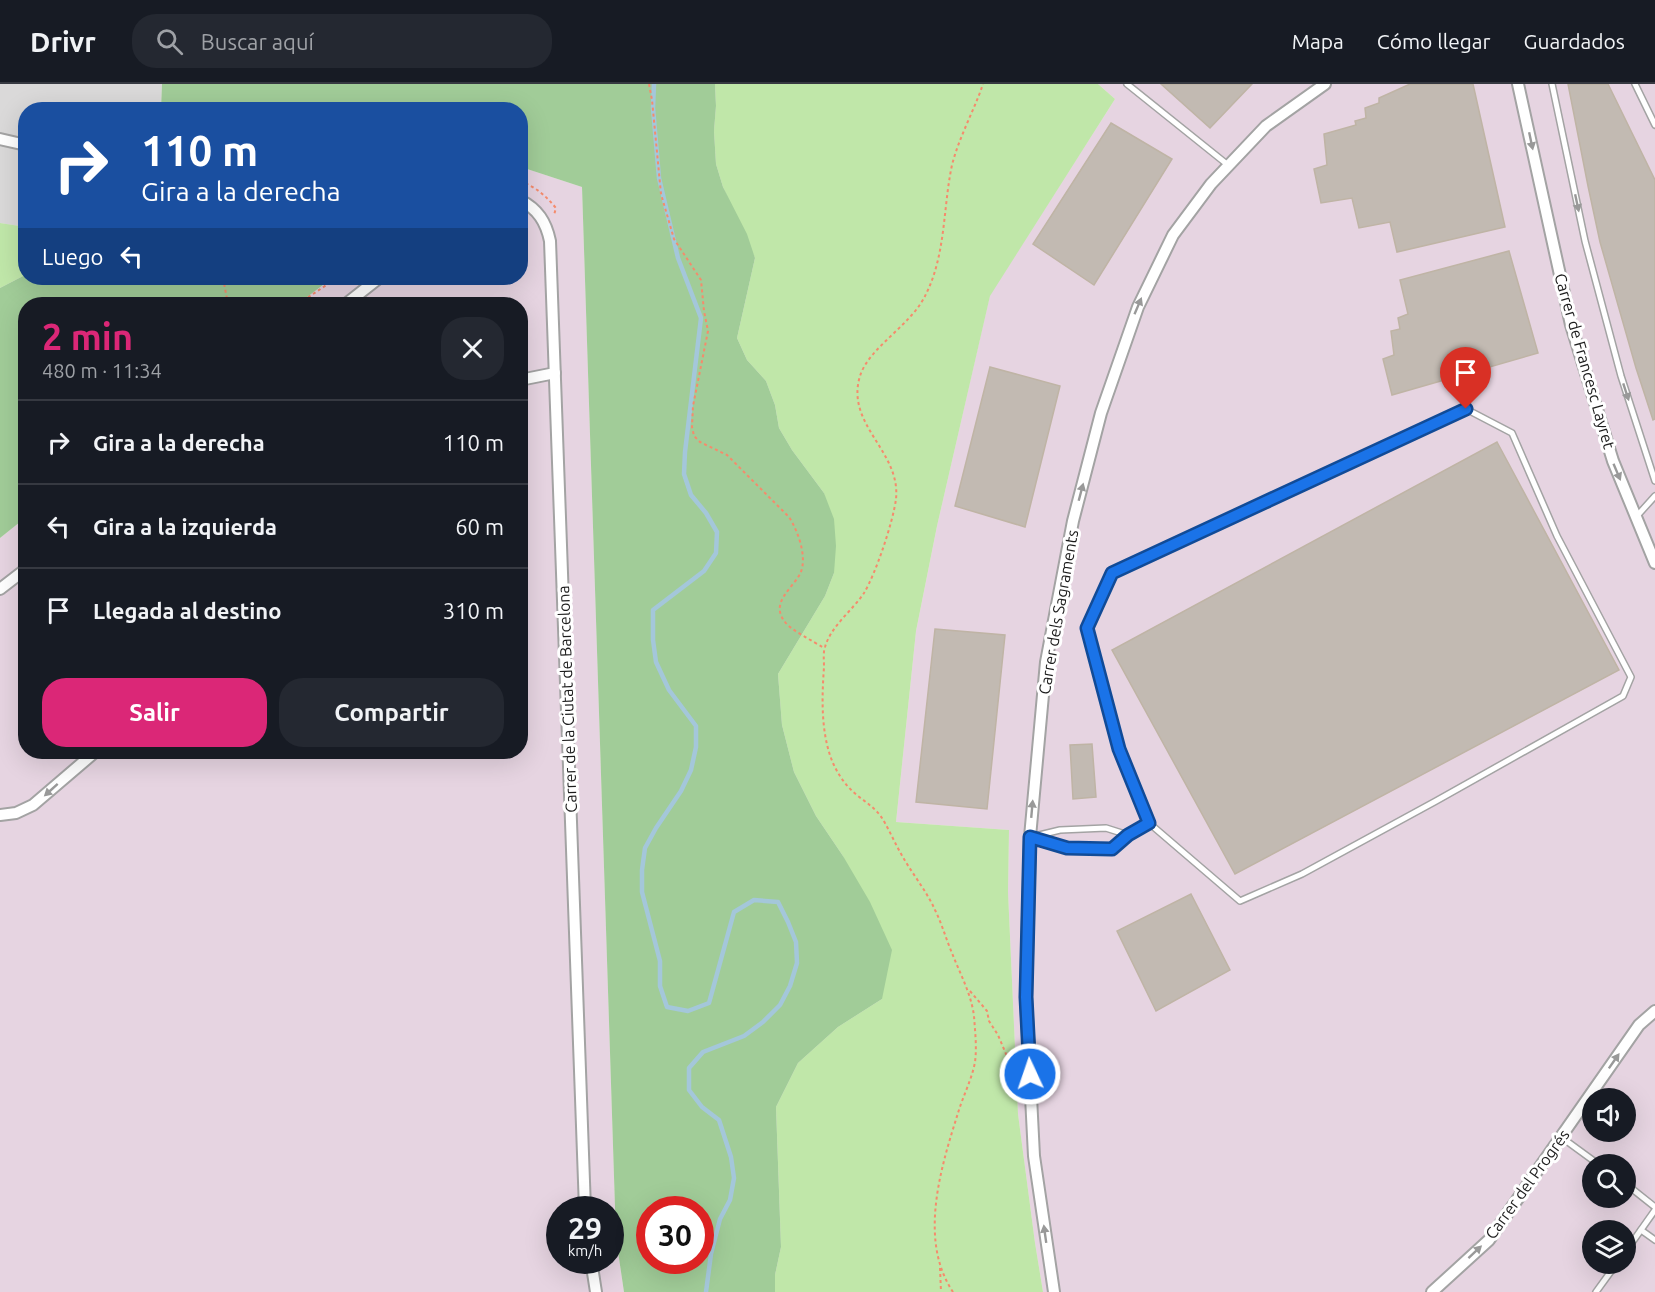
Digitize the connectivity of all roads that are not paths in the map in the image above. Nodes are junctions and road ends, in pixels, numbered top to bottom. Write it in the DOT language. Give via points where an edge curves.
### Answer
graph roads {
  1 [pos="1127,84"];
  2 [pos="1325,84"];
  3 [pos="1518,84"];
  4 [pos="1552,84"];
  5 [pos="1635,84"];
  6 [pos="1655,125"];
  7 [pos="0,139"];
  8 [pos="18,143"];
  9 [pos="1228,165"];
  10 [pos="528,205"];
  11 [pos="370,285"];
  12 [pos="355,297"];
  13 [pos="555,373"];
  14 [pos="528,378"];
  15 [pos="1655,481"];
  16 [pos="1655,496"];
  17 [pos="1636,517"];
  18 [pos="1655,563"];
  19 [pos="18,575"];
  20 [pos="0,589"];
  21 [pos="87,759"];
  22 [pos="0,815"];
  23 [pos="1149,823"];
  24 [pos="1128,835"];
  25 [pos="1030,837"];
  26 [pos="1655,1011"];
  27 [pos="1561,1137"];
  28 [pos="1584,1154"];
  29 [pos="1636,1193"];
  30 [pos="585,1196"];
  31 [pos="1655,1209"];
  32 [pos="1641,1230"];
  33 [pos="1636,1237"];
  34 [pos="1655,1240"];
  35 [pos="593,1274"];
  36 [pos="1609,1274"];
  37 [pos="596,1292"];
  38 [pos="1054,1292"];
  39 [pos="1432,1292"];
  40 [pos="1596,1292"];
  1 -- 9 [label="lane"];
  2 -- 9 [label="street, Carrer dels Sagraments" via="1266,126"];
  3 -- 17 [label="street, Carrer de Francesc Layret, one-way" via="1571,325 1613,461"];
  4 -- 15 [label="lane, one-way" via="1585,242 1621,376"];
  5 -- 6 [label="lane"];
  7 -- 8 [label="street"];
  25 -- 9 [label="street, Carrer dels Sagraments, one-way" via="1046,662 1073,520 1101,413 1137,307 1173,235"];
  10 -- 13 [label="street, Carrer de la Ciutat de Barcelona" via="544,221 548,234"];
  11 -- 12 [label="street"];
  13 -- 14 [label="street"];
  13 -- 30 [label="street, Carrer de la Ciutat de Barcelona"];
  16 -- 17 [label="lane"];
  17 -- 18 [label="street, Carrer de Francesc Layret"];
  19 -- 20 [label="street"];
  21 -- 22 [label="street, one-way" via="33,805"];
  23 -- 23 [label="lane" via="1119,749 1087,628 1112,573 1466,409 1512,433 1557,536 1631,677 1623,696 1302,874 1240,901"];
  23 -- 24 [label="lane"];
  24 -- 25 [label="lane" via="1106,828 1060,830"];
  24 -- 25 [label="lane" via="1112,849 1067,848"];
  38 -- 25 [label="street, Carrer dels Sagraments, one-way" via="1034,1156 1026,997"];
  27 -- 26 [label="street, Carrer del Progrés, one-way" via="1639,1025"];
  27 -- 28 [label="lane"];
  39 -- 27 [label="street, Carrer del Progrés, one-way" via="1488,1240"];
  29 -- 31 [label="lane"];
  31 -- 32 [label="lane"];
  32 -- 33 [label="lane"];
  32 -- 34 [label="lane"];
  35 -- 37 [label="street"];
  36 -- 40 [label="lane"];
}
